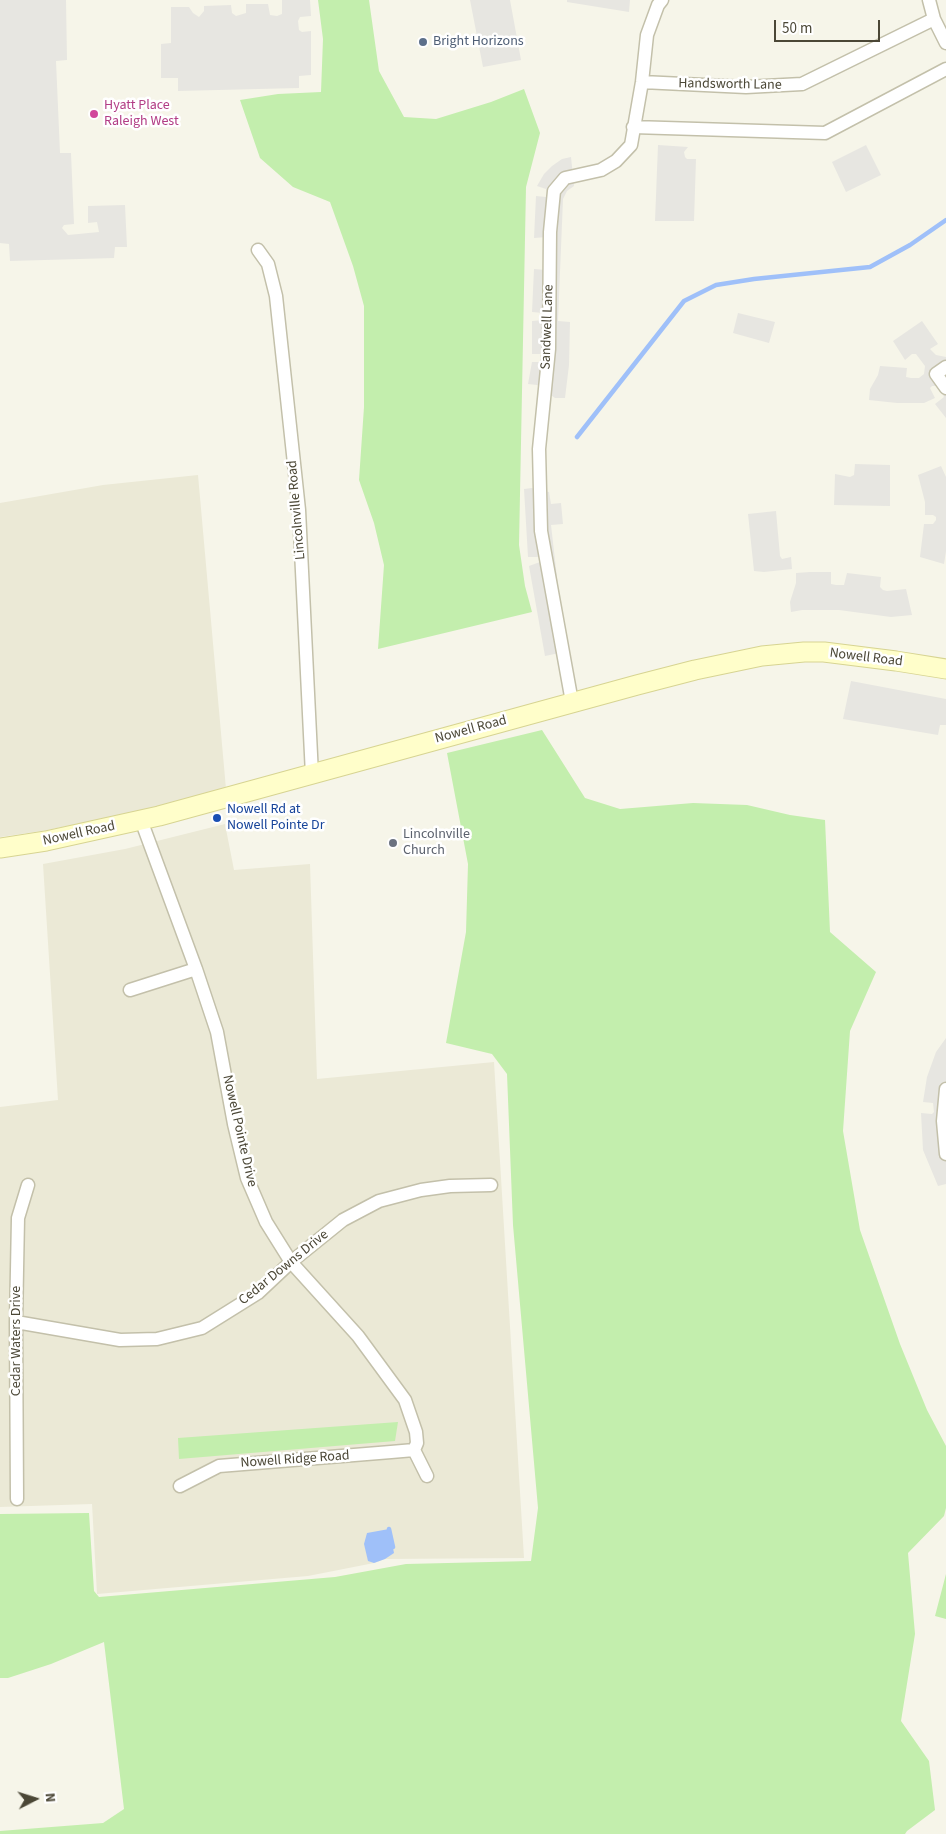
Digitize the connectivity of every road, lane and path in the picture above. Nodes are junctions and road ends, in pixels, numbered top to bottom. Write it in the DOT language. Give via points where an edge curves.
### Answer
graph roads {
  1 [pos="662,0"];
  2 [pos="929,0"];
  3 [pos="934,19"];
  4 [pos="946,43"];
  5 [pos="946,69"];
  6 [pos="642,82"];
  7 [pos="633,127"];
  8 [pos="258,250"];
  9 [pos="946,367"];
  10 [pos="946,388"];
  11 [pos="946,669"];
  12 [pos="572,702"];
  13 [pos="312,775"];
  14 [pos="141,820"];
  15 [pos="0,848"];
  16 [pos="196,969"];
  17 [pos="130,990"];
  18 [pos="946,1089"];
  19 [pos="946,1154"];
  20 [pos="28,1185"];
  21 [pos="491,1185"];
  22 [pos="291,1262"];
  23 [pos="16,1322"];
  24 [pos="414,1450"];
  25 [pos="427,1476"];
  26 [pos="180,1486"];
  27 [pos="17,1499"];
  1 -- 6 [label="street, Sandwell Lane" via="647,35"];
  2 -- 3 [label="street"];
  3 -- 4 [label="street"];
  3 -- 6 [label="street, Handsworth Lane" via="802,84 746,87"];
  5 -- 7 [label="street" via="825,133"];
  6 -- 7 [label="street, Sandwell Lane"];
  7 -- 12 [label="street, Sandwell Lane" via="631,145 616,160 601,170 565,178 554,191 550,232 549,348 539,449 541,531"];
  8 -- 13 [label="street, Lincolnville Road" via="268,264 276,296 299,510"];
  9 -- 10 [label="street" via="936,374"];
  11 -- 12 [label="street, Nowell Road" via="840,654 785,653 695,670"];
  12 -- 13 [label="street, Nowell Road"];
  13 -- 14 [label="street, Nowell Road"];
  14 -- 15 [label="street, Nowell Road"];
  14 -- 16 [label="street, Nowell Pointe Drive"];
  16 -- 17 [label="street"];
  16 -- 22 [label="street, Nowell Pointe Drive" via="217,1032 247,1178 266,1222"];
  18 -- 19 [label="street" via="943,1121"];
  20 -- 23 [label="street, Cedar Waters Drive" via="18,1218"];
  21 -- 22 [label="street, Cedar Downs Drive" via="421,1190 379,1201 343,1220"];
  22 -- 23 [label="street, Cedar Downs Drive" via="258,1293 202,1328 158,1339 120,1340"];
  22 -- 24 [label="street, Nowell Pointe Drive" via="358,1336 405,1400 416,1432"];
  23 -- 27 [label="street, Cedar Waters Drive"];
  24 -- 25 [label="street"];
  24 -- 26 [label="street, Nowell Ridge Road" via="219,1466"];
}
